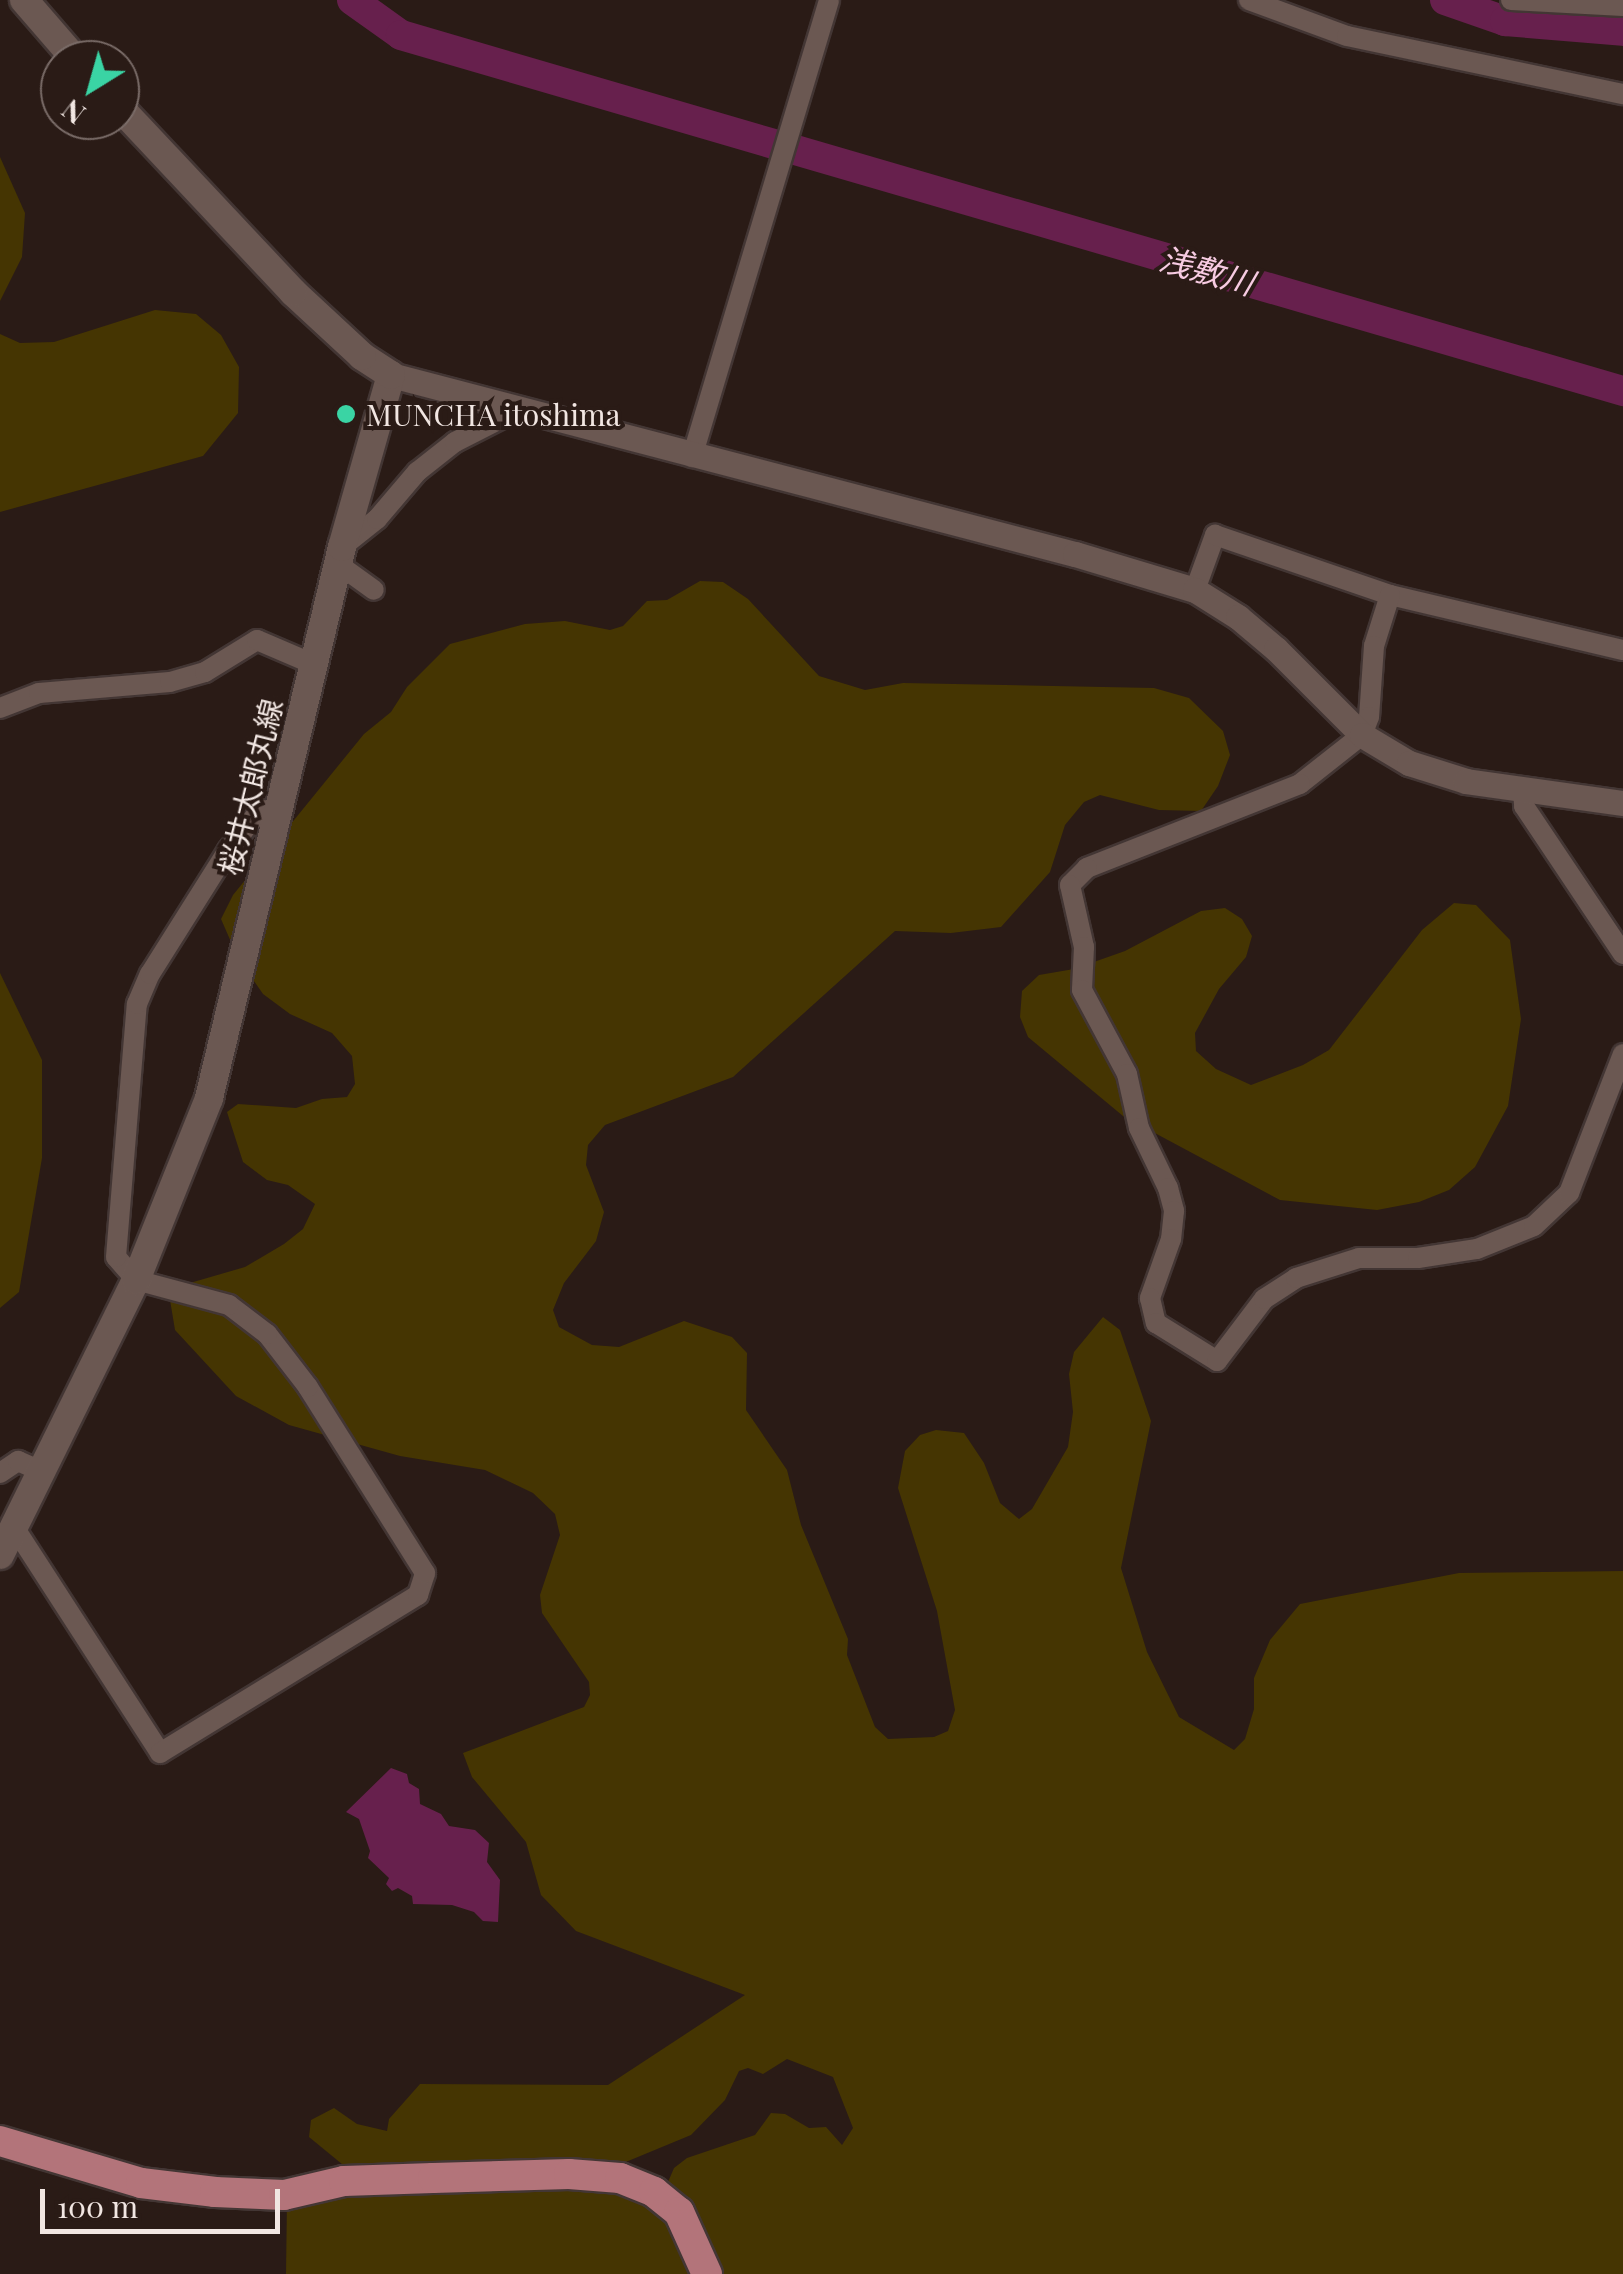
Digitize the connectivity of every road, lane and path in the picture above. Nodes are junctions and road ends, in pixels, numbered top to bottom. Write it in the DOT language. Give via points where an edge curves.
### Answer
graph roads {
  1 [pos="24,0"];
  2 [pos="830,0"];
  3 [pos="1249,0"];
  4 [pos="1511,0"];
  5 [pos="1623,6"];
  6 [pos="59,40"];
  7 [pos="1623,94"];
  8 [pos="140,129"];
  9 [pos="391,375"];
  10 [pos="518,410"];
  11 [pos="692,457"];
  12 [pos="340,555"];
  13 [pos="374,590"];
  14 [pos="1195,590"];
  15 [pos="1390,595"];
  16 [pos="1623,650"];
  17 [pos="314,664"];
  18 [pos="0,708"];
  19 [pos="1362,735"];
  20 [pos="1523,790"];
  21 [pos="1623,802"];
  22 [pos="276,811"];
  23 [pos="1623,954"];
  24 [pos="1623,1054"];
  25 [pos="136,1280"];
  26 [pos="43,1472"];
  27 [pos="0,1473"];
  28 [pos="14,1528"];
  29 [pos="0,1556"];
  30 [pos="0,2142"];
  31 [pos="706,2274"];
  1 -- 6 [label="main road"];
  2 -- 11 [label="street"];
  3 -- 7 [label="street" via="1347,36"];
  4 -- 5 [label="street"];
  8 -- 9 [label="main road" via="293,292"];
  9 -- 10 [label="street"];
  9 -- 12 [label="main road, 桜井太郎丸線"];
  10 -- 11 [label="street"];
  10 -- 12 [label="street" via="455,442 417,472"];
  11 -- 14 [label="street"];
  12 -- 13 [label="street"];
  12 -- 17 [label="main road, 桜井太郎丸線"];
  14 -- 15 [label="street" via="1215,535"];
  14 -- 19 [label="street" via="1238,617"];
  15 -- 16 [label="street"];
  15 -- 19 [label="street" via="1374,646"];
  17 -- 18 [label="street" via="256,640 205,672 170,682 38,692"];
  17 -- 22 [label="main road, 桜井太郎丸線"];
  19 -- 20 [label="street" via="1409,764"];
  19 -- 24 [label="street" via="1300,784 1087,868 1070,885 1084,947 1082,990 1128,1074 1140,1128 1174,1211 1150,1298 1156,1323 1218,1361 1264,1300 1296,1278 1359,1258 1477,1250 1534,1226 1570,1193"];
  20 -- 21 [label="street"];
  20 -- 23 [label="street" via="1524,806"];
  22 -- 25 [label="main road, 桜井太郎丸線" via="209,1098"];
  22 -- 25 [label="street" via="260,810 228,850 137,1004 116,1257"];
  25 -- 26 [label="main road, 桜井太郎丸線"];
  25 -- 28 [label="street" via="229,1305 267,1334 426,1574 418,1595 160,1753"];
  26 -- 27 [label="street" via="18,1461"];
  26 -- 28 [label="main road, 桜井太郎丸線"];
  28 -- 29 [label="main road, 桜井太郎丸線"];
  30 -- 31 [label="main road" via="141,2182 215,2192 284,2195 344,2181 620,2178 679,2212"];
}
